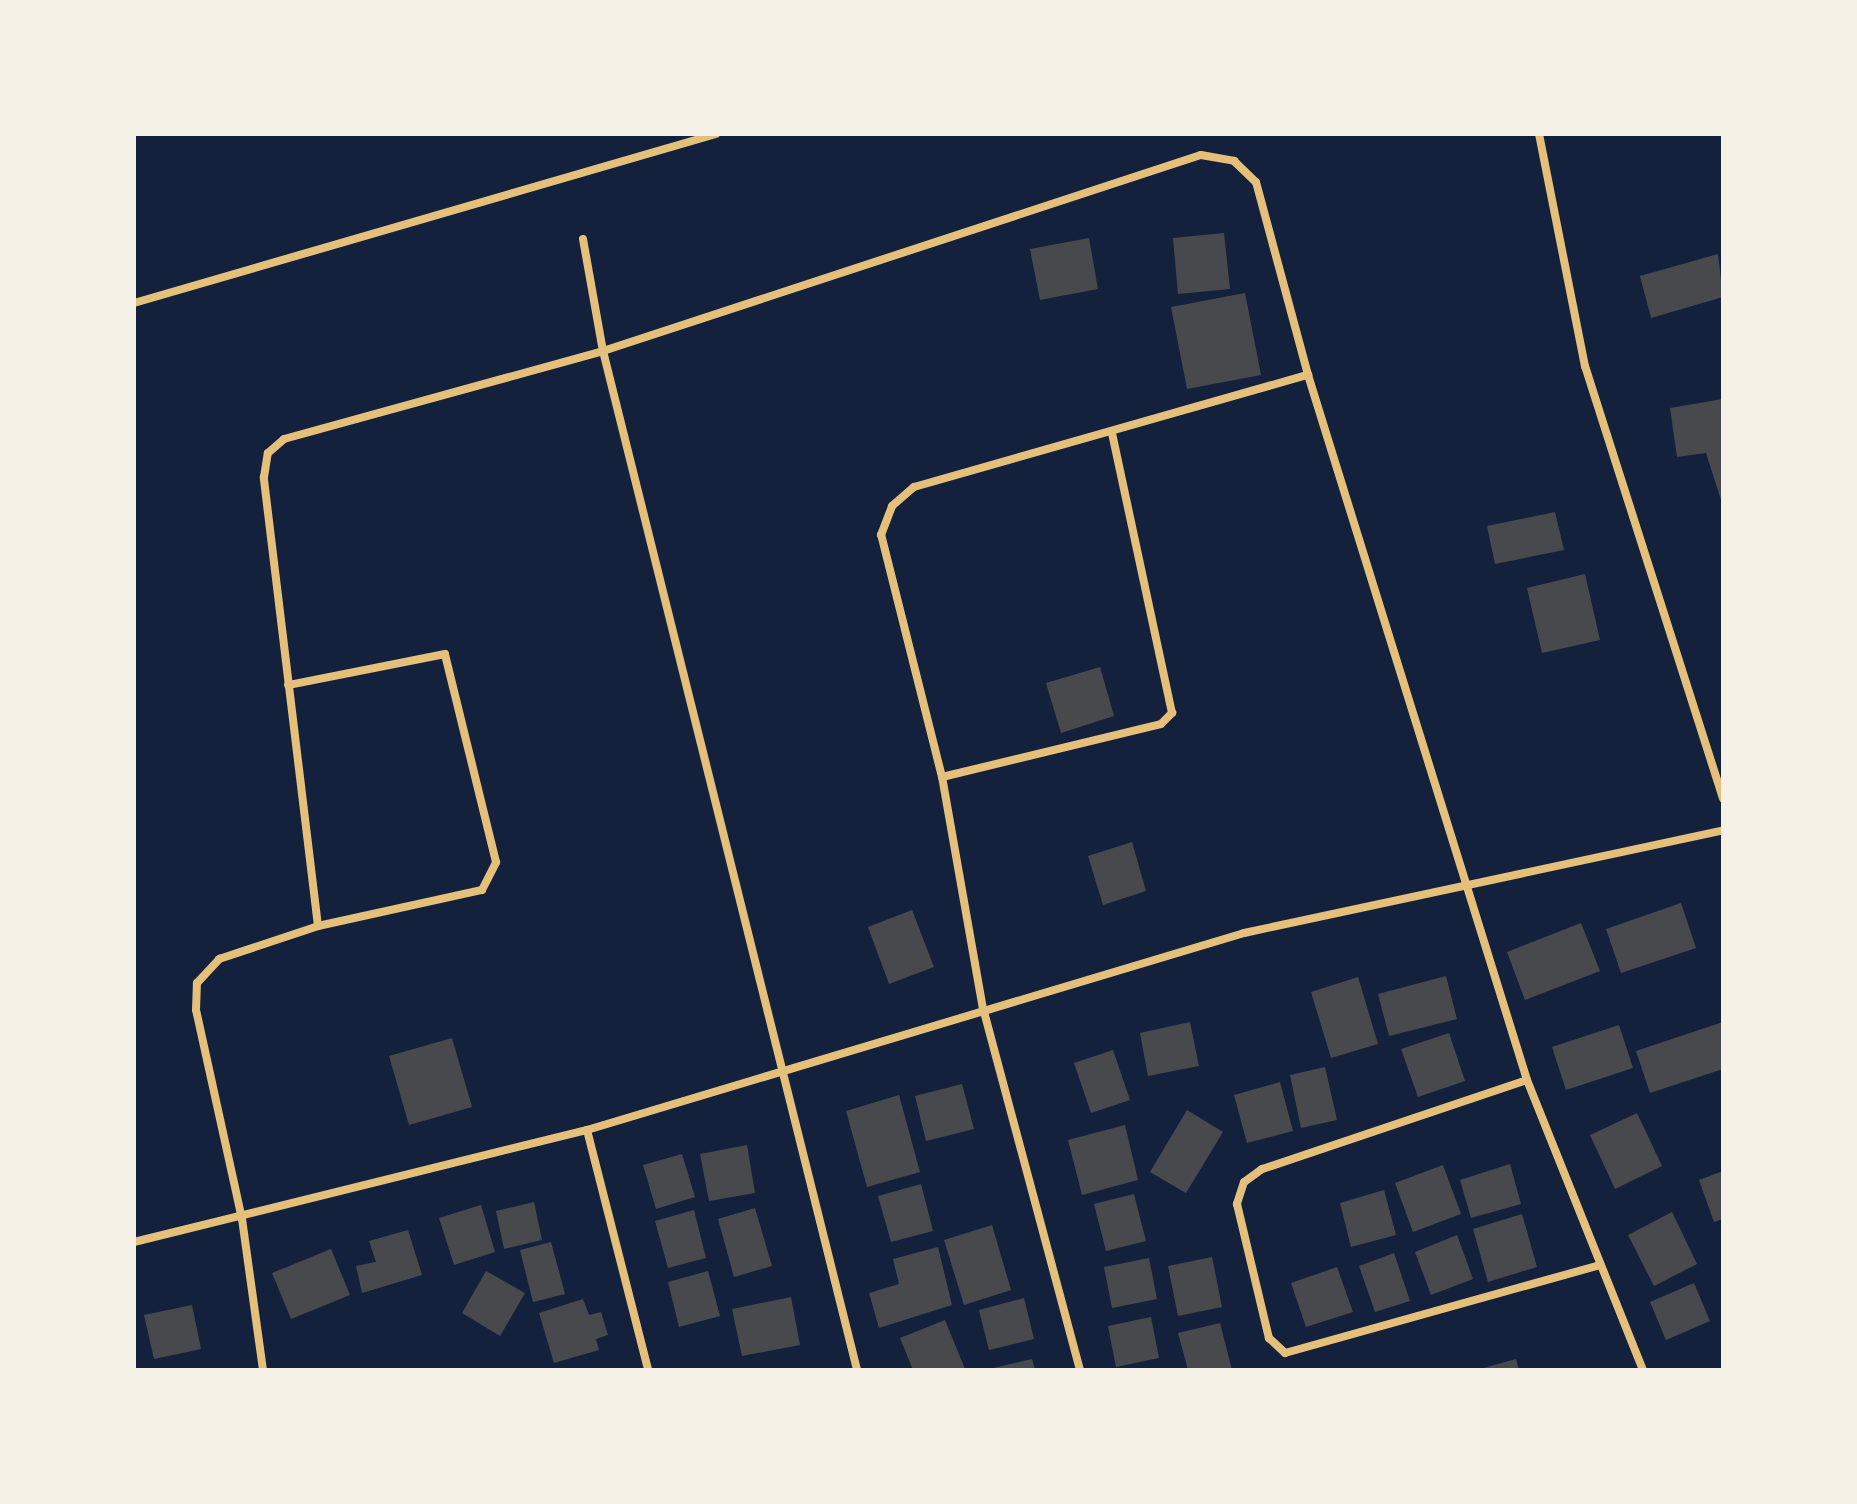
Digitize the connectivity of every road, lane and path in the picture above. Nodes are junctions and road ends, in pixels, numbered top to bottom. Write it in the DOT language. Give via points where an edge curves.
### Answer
graph roads {
  1 [pos="716,134"];
  2 [pos="1539,134"];
  3 [pos="583,239"];
  4 [pos="134,303"];
  5 [pos="603,351"];
  6 [pos="1308,375"];
  7 [pos="1112,433"];
  8 [pos="288,685"];
  9 [pos="942,777"];
  10 [pos="1723,798"];
  11 [pos="1723,830"];
  12 [pos="1464,886"];
  13 [pos="318,926"];
  14 [pos="983,1009"];
  15 [pos="785,1072"];
  16 [pos="1527,1080"];
  17 [pos="587,1130"];
  18 [pos="242,1219"];
  19 [pos="134,1242"];
  20 [pos="1600,1265"];
  21 [pos="263,1370"];
  22 [pos="648,1370"];
  23 [pos="857,1370"];
  24 [pos="1080,1370"];
  25 [pos="1643,1370"];
  1 -- 4 [label="street"];
  2 -- 10 [label="street" via="1585,366"];
  3 -- 5 [label="street"];
  5 -- 6 [label="street" via="1201,155 1234,161 1256,182"];
  5 -- 8 [label="street" via="284,439 268,453 264,477"];
  5 -- 15 [label="street"];
  6 -- 7 [label="street"];
  6 -- 12 [label="street"];
  7 -- 9 [label="street" via="914,487 892,506 881,535"];
  7 -- 9 [label="street" via="1172,713 1161,724"];
  8 -- 13 [label="street"];
  8 -- 13 [label="street" via="445,654 496,862 482,890"];
  9 -- 14 [label="street"];
  11 -- 12 [label="street"];
  12 -- 14 [label="street" via="1244,933"];
  12 -- 16 [label="street"];
  13 -- 18 [label="street" via="219,959 197,983 196,1010"];
  14 -- 15 [label="street"];
  14 -- 24 [label="street"];
  15 -- 17 [label="street"];
  15 -- 23 [label="street"];
  16 -- 20 [label="street"];
  16 -- 20 [label="street" via="1262,1169 1244,1182 1237,1204 1269,1338 1285,1353"];
  17 -- 18 [label="street"];
  17 -- 22 [label="street"];
  18 -- 19 [label="street"];
  18 -- 21 [label="street"];
  20 -- 25 [label="street"];
}
